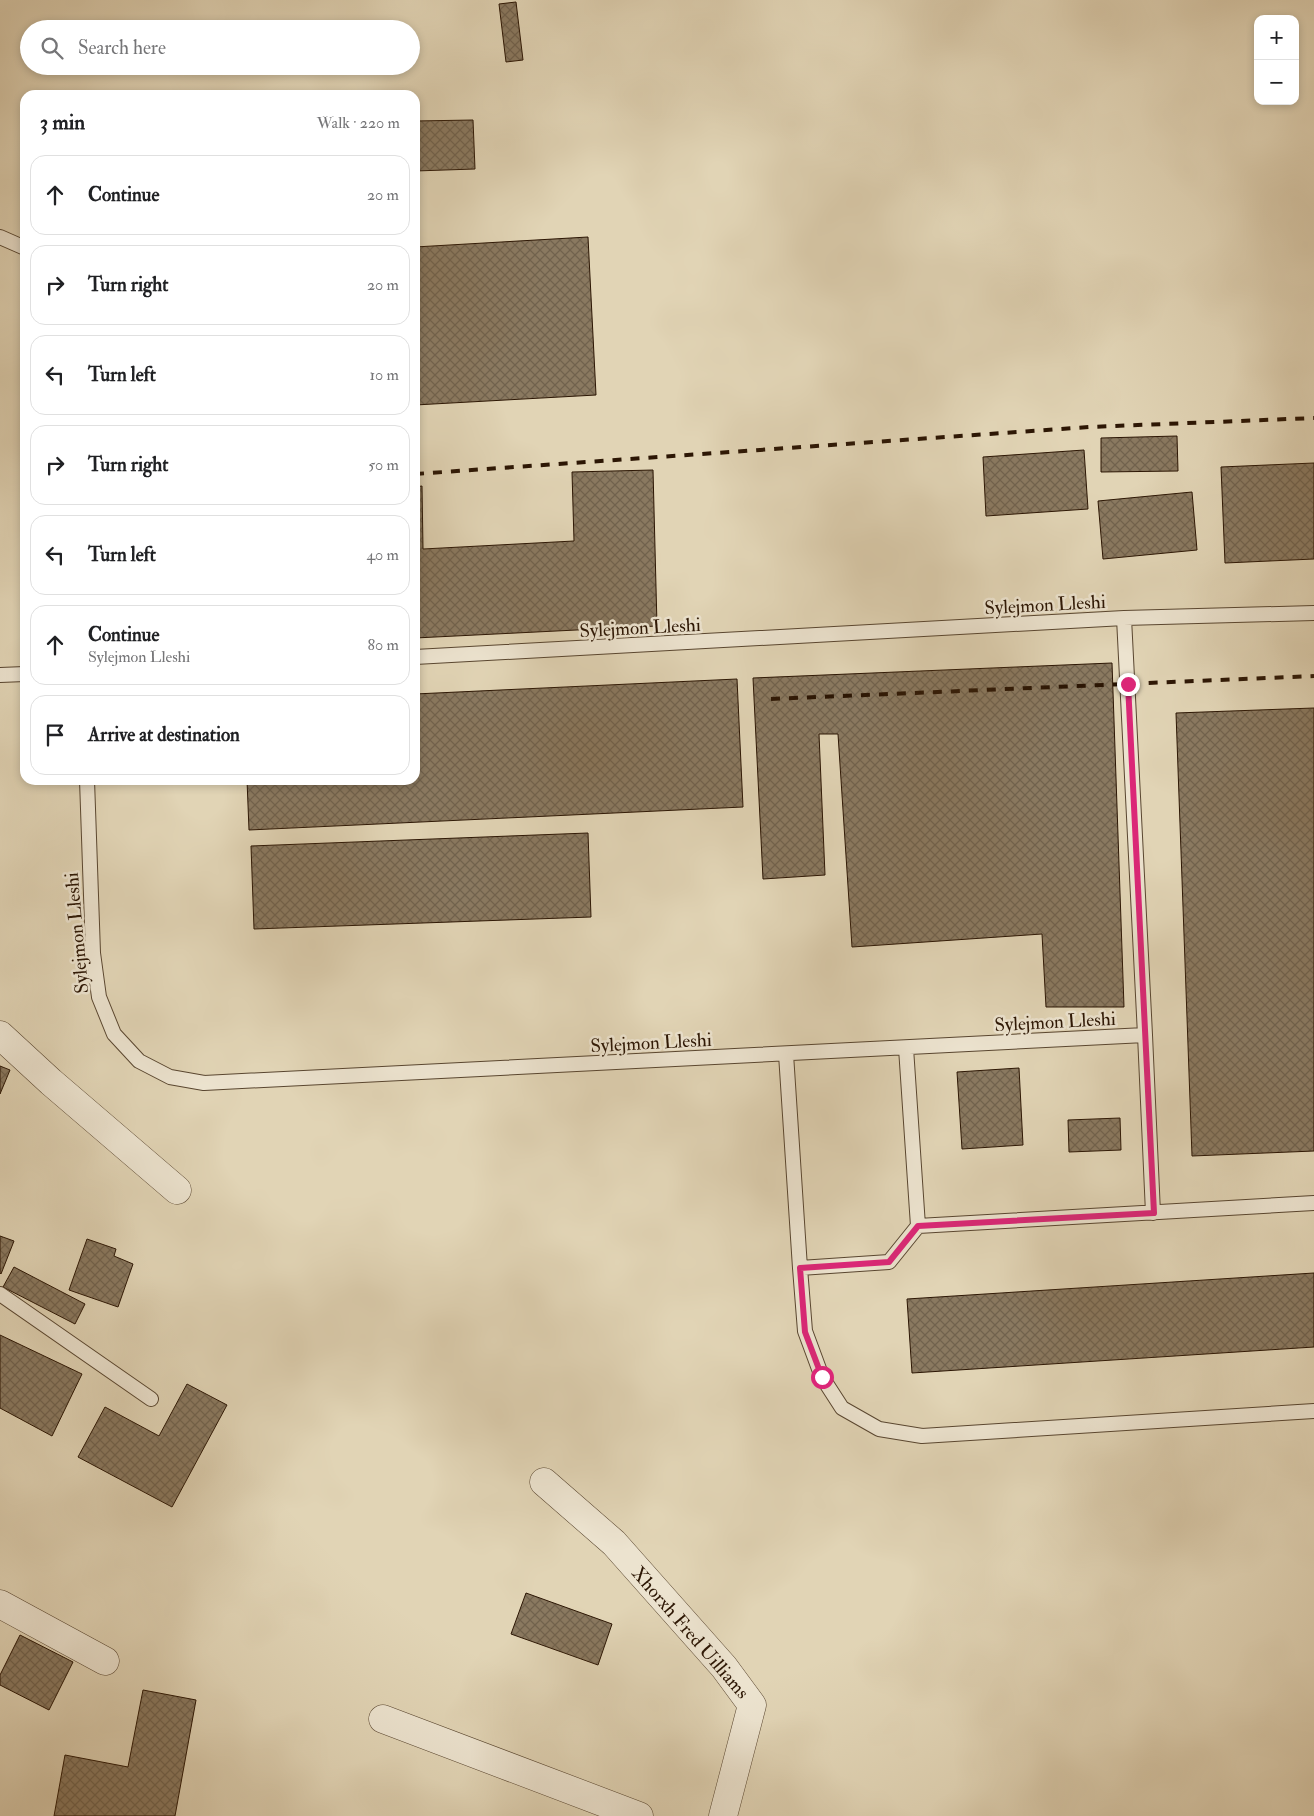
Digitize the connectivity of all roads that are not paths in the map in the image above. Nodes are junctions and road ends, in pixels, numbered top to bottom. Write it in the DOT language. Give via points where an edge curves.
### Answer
graph roads {
  1 [pos="0,237"];
  2 [pos="20,246"];
  3 [pos="1314,613"];
  4 [pos="1124,618"];
  5 [pos="420,658"];
  6 [pos="20,674"];
  7 [pos="0,675"];
  8 [pos="87,785"];
  9 [pos="0,1035"];
  10 [pos="1145,1035"];
  11 [pos="906,1048"];
  12 [pos="786,1054"];
  13 [pos="177,1190"];
  14 [pos="1314,1203"];
  15 [pos="1154,1213"];
  16 [pos="918,1226"];
  17 [pos="800,1268"];
  18 [pos="0,1294"];
  19 [pos="151,1399"];
  20 [pos="1314,1411"];
  21 [pos="544,1482"];
  22 [pos="0,1604"];
  23 [pos="105,1661"];
  24 [pos="383,1719"];
  25 [pos="639,1816"];
  26 [pos="723,1816"];
  1 -- 2 [label="lane"];
  3 -- 4 [label="lane"];
  4 -- 5 [label="lane, Sylejmon Lleshi"];
  4 -- 10 [label="lane, Sylejmon Lleshi"];
  6 -- 7 [label="lane"];
  8 -- 12 [label="lane, Sylejmon Lleshi" via="93,953 99,997 114,1034 139,1061 170,1077 204,1083"];
  9 -- 13 [label="street"];
  10 -- 11 [label="lane, Sylejmon Lleshi"];
  10 -- 15 [label="lane"];
  11 -- 12 [label="lane, Sylejmon Lleshi"];
  11 -- 16 [label="lane"];
  12 -- 17 [label="lane"];
  14 -- 15 [label="lane"];
  15 -- 16 [label="lane"];
  16 -- 17 [label="lane" via="889,1262"];
  17 -- 20 [label="lane" via="805,1332 822,1377 842,1408 878,1429 922,1436"];
  18 -- 19 [label="lane"];
  21 -- 26 [label="street, Xhorxh Fred Uilliams" via="614,1543 724,1667 752,1705"];
  22 -- 23 [label="street"];
  24 -- 25 [label="street"];
}
